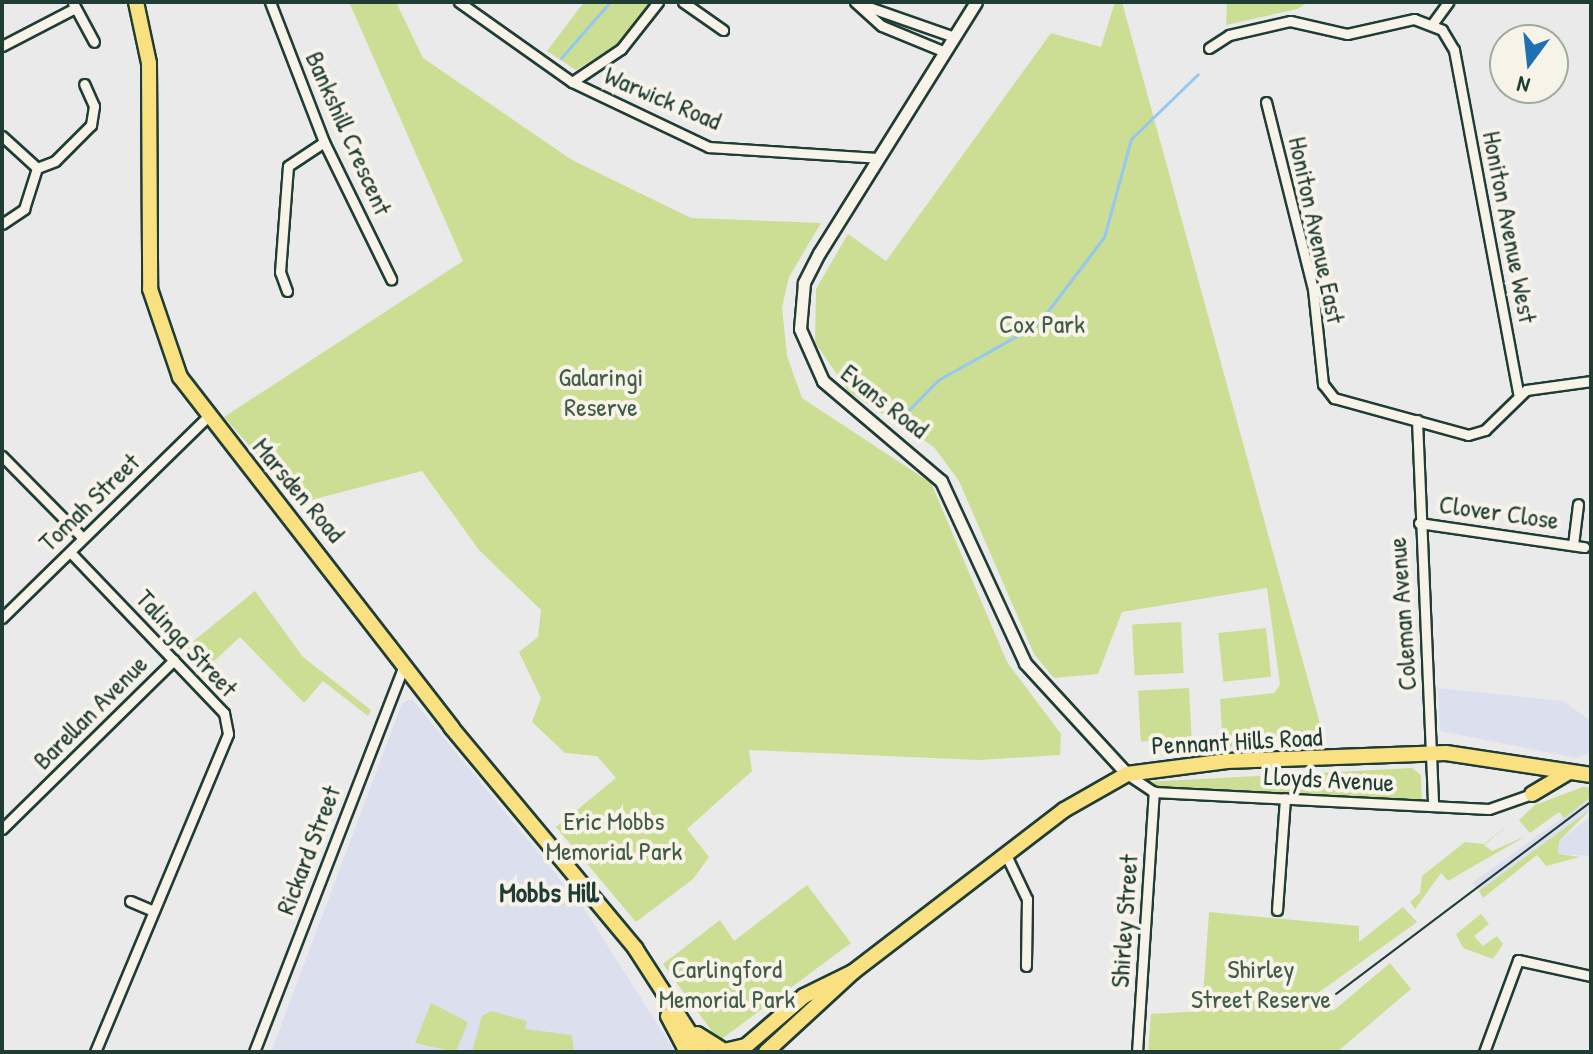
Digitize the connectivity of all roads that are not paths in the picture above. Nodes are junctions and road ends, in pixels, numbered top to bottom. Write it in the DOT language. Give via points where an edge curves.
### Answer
graph roads {
  1 [pos="136,2"];
  2 [pos="270,2"];
  3 [pos="459,2"];
  4 [pos="658,2"];
  5 [pos="683,2"];
  6 [pos="856,2"];
  7 [pos="976,2"];
  8 [pos="1448,2"];
  9 [pos="74,5"];
  10 [pos="1433,23"];
  11 [pos="723,30"];
  12 [pos="954,37"];
  13 [pos="94,42"];
  14 [pos="2,46"];
  15 [pos="1209,48"];
  16 [pos="945,52"];
  17 [pos="572,82"];
  18 [pos="84,84"];
  19 [pos="1266,102"];
  20 [pos="2,136"];
  21 [pos="324,142"];
  22 [pos="877,158"];
  23 [pos="37,168"];
  24 [pos="2,224"];
  25 [pos="391,279"];
  26 [pos="287,291"];
  27 [pos="1591,381"];
  28 [pos="1518,393"];
  29 [pos="206,418"];
  30 [pos="1417,420"];
  31 [pos="2,456"];
  32 [pos="1578,504"];
  33 [pos="1419,523"];
  34 [pos="83,538"];
  35 [pos="1573,545"];
  36 [pos="1584,547"];
  37 [pos="70,552"];
  38 [pos="2,618"];
  39 [pos="174,660"];
  40 [pos="404,665"];
  41 [pos="1432,754"];
  42 [pos="1586,773"];
  43 [pos="1127,774"];
  44 [pos="1154,792"];
  45 [pos="1532,794"];
  46 [pos="1285,798"];
  47 [pos="1433,806"];
  48 [pos="2,829"];
  49 [pos="1006,855"];
  50 [pos="130,901"];
  51 [pos="151,910"];
  52 [pos="1277,910"];
  53 [pos="620,932"];
  54 [pos="1026,966"];
  55 [pos="853,972"];
  56 [pos="1591,976"];
  57 [pos="682,1021"];
  58 [pos="789,1030"];
  59 [pos="684,1049"];
  60 [pos="746,1050"];
  61 [pos="95,1052"];
  62 [pos="254,1052"];
  63 [pos="702,1052"];
  64 [pos="766,1052"];
  65 [pos="1137,1052"];
  66 [pos="1484,1052"];
  1 -- 29 [label="highway, Marsden Road" via="149,63 150,289 167,350"];
  2 -- 21 [label="street, Bankshill Crescent"];
  3 -- 17 [label="street, Warwick Road"];
  4 -- 17 [label="street" via="621,49"];
  5 -- 11 [label="street"];
  6 -- 12 [label="street"];
  6 -- 16 [label="street" via="882,26"];
  7 -- 12 [label="street, Evans Road"];
  8 -- 10 [label="street"];
  9 -- 13 [label="street"];
  9 -- 14 [label="street"];
  10 -- 15 [label="street" via="1403,20 1347,34 1285,21 1229,35"];
  10 -- 28 [label="street, Honiton Avenue West" via="1454,50"];
  12 -- 16 [label="street, Evans Road"];
  16 -- 22 [label="street, Evans Road"];
  17 -- 22 [label="street, Warwick Road" via="709,147"];
  18 -- 23 [label="street" via="94,106 91,125 65,154"];
  19 -- 30 [label="street, Honiton Avenue East" via="1313,289 1323,384 1341,401"];
  20 -- 23 [label="street"];
  21 -- 25 [label="street, Bankshill Crescent"];
  21 -- 26 [label="street" via="288,166 280,272"];
  22 -- 43 [label="street, Evans Road" via="804,283 800,329 808,358 833,392 911,448 941,481 1025,663"];
  23 -- 24 [label="street" via="24,209"];
  27 -- 28 [label="street"];
  28 -- 30 [label="street, Honiton Avenue East" via="1480,433"];
  29 -- 34 [label="street, Tomah Street"];
  29 -- 40 [label="highway, Marsden Road" via="299,523"];
  30 -- 33 [label="street, Coleman Avenue"];
  31 -- 34 [label="street"];
  32 -- 35 [label="street, Clover Close"];
  33 -- 35 [label="street, Clover Close"];
  33 -- 41 [label="street, Coleman Avenue"];
  34 -- 37 [label="street, Tomah Street"];
  35 -- 36 [label="street, Clover Close"];
  37 -- 38 [label="street, Tomah Street"];
  37 -- 39 [label="street, Talinga Street"];
  39 -- 48 [label="street, Barellan Avenue"];
  39 -- 51 [label="street, Talinga Street" via="224,713 228,742"];
  40 -- 53 [label="highway, Marsden Road"];
  40 -- 62 [label="street, Rickard Street"];
  41 -- 42 [label="highway, Pennant Hills Road"];
  41 -- 43 [label="highway, Pennant Hills Road" via="1227,761"];
  41 -- 47 [label="street, Coleman Avenue"];
  42 -- 45 [label="highway"];
  43 -- 44 [label="street"];
  43 -- 49 [label="highway, Pennant Hills Road" via="1083,796"];
  44 -- 46 [label="street, Lloyds Avenue"];
  44 -- 65 [label="street, Shirley Street"];
  45 -- 47 [label="street, Lloyds Avenue" via="1502,809"];
  46 -- 47 [label="street, Lloyds Avenue"];
  46 -- 52 [label="street"];
  49 -- 54 [label="street" via="1027,899"];
  49 -- 55 [label="highway, Pennant Hills Road"];
  50 -- 51 [label="street"];
  51 -- 61 [label="street, Talinga Street"];
  53 -- 57 [label="highway, Marsden Road"];
  53 -- 59 [label="highway, Marsden Road"];
  55 -- 58 [label="highway, Pennant Hills Road"];
  55 -- 60 [label="highway, Pennant Hills Road" via="804,996"];
  56 -- 66 [label="street" via="1518,960"];
  57 -- 60 [label="highway" via="716,1049"];
  57 -- 63 [label="highway, Marsden Road"];
  58 -- 60 [label="highway"];
  58 -- 64 [label="highway, Pennant Hills Road"];
}
